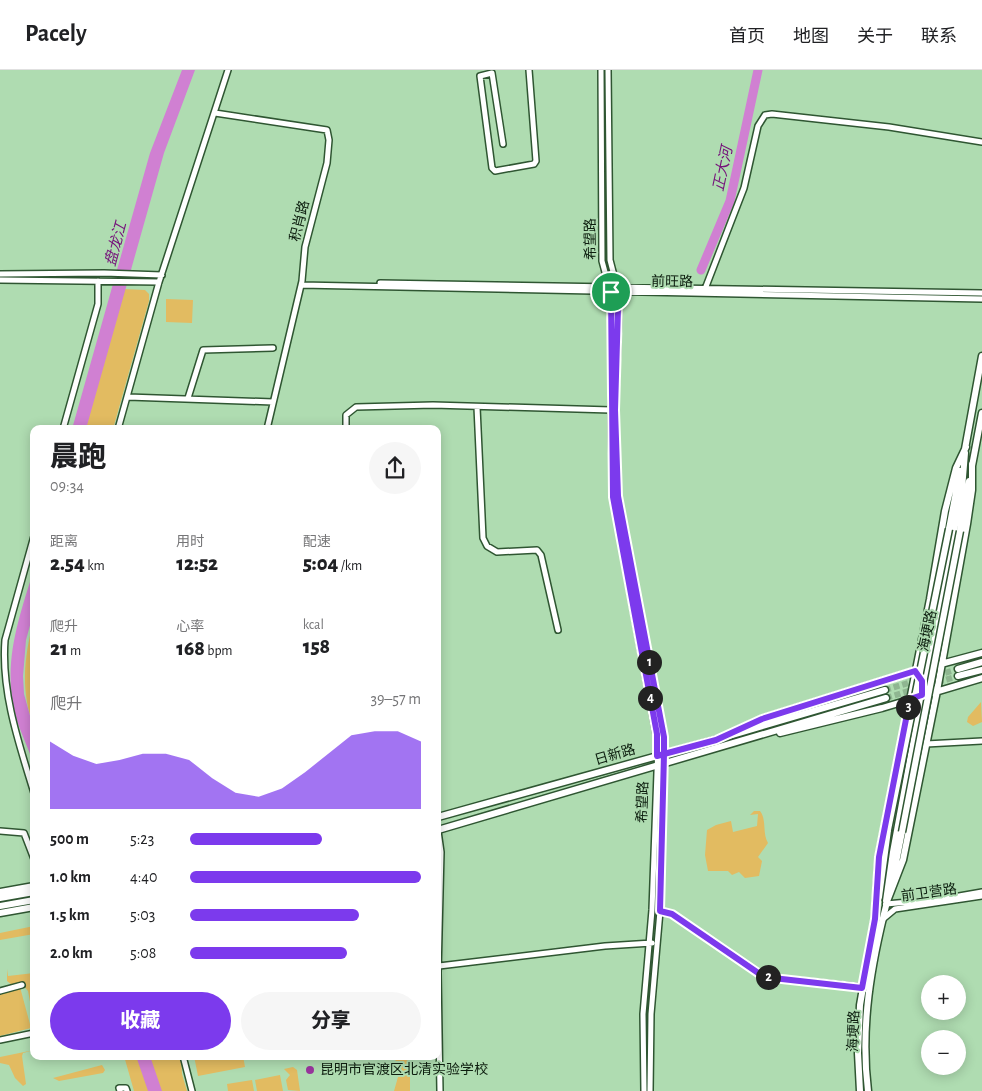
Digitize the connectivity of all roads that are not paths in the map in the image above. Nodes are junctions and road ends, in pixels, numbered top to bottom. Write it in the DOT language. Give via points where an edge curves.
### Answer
graph roads {
  1 [pos="228,70"];
  2 [pos="529,70"];
  3 [pos="601,70"];
  4 [pos="608,70"];
  5 [pos="605,91"];
  6 [pos="215,113"];
  7 [pos="982,142"];
  8 [pos="503,144"];
  9 [pos="0,274"];
  10 [pos="162,275"];
  11 [pos="0,280"];
  12 [pos="100,281"];
  13 [pos="159,282"];
  14 [pos="301,283"];
  15 [pos="705,289"];
  16 [pos="611,290"];
  17 [pos="617,290"];
  18 [pos="982,293"];
  19 [pos="982,299"];
  20 [pos="273,348"];
  21 [pos="982,356"];
  22 [pos="128,397"];
  23 [pos="188,398"];
  24 [pos="273,402"];
  25 [pos="477,407"];
  26 [pos="611,410"];
  27 [pos="982,412"];
  28 [pos="64,425"];
  29 [pos="119,425"];
  30 [pos="268,425"];
  31 [pos="346,425"];
  32 [pos="966,447"];
  33 [pos="972,464"];
  34 [pos="30,550"];
  35 [pos="558,630"];
  36 [pos="982,653"];
  37 [pos="982,662"];
  38 [pos="941,664"];
  39 [pos="927,668"];
  40 [pos="982,670"];
  41 [pos="915,671"];
  42 [pos="982,678"];
  43 [pos="885,690"];
  44 [pos="937,691"];
  45 [pos="922,695"];
  46 [pos="886,698"];
  47 [pos="910,699"];
  48 [pos="716,740"];
  49 [pos="982,741"];
  50 [pos="926,744"];
  51 [pos="725,745"];
  52 [pos="661,755"];
  53 [pos="664,763"];
  54 [pos="656,766"];
  55 [pos="30,778"];
  56 [pos="441,816"];
  57 [pos="441,830"];
  58 [pos="0,831"];
  59 [pos="30,848"];
  60 [pos="30,887"];
  61 [pos="0,892"];
  62 [pos="982,892"];
  63 [pos="30,893"];
  64 [pos="982,896"];
  65 [pos="0,898"];
  66 [pos="30,901"];
  67 [pos="886,904"];
  68 [pos="0,906"];
  69 [pos="30,908"];
  70 [pos="660,911"];
  71 [pos="876,911"];
  72 [pos="0,913"];
  73 [pos="879,919"];
  74 [pos="650,943"];
  75 [pos="657,943"];
  76 [pos="441,966"];
  77 [pos="22,985"];
  78 [pos="862,988"];
  79 [pos="0,991"];
  80 [pos="30,1034"];
  81 [pos="0,1040"];
  82 [pos="184,1060"];
  83 [pos="440,1060"];
  84 [pos="120,1091"];
  85 [pos="127,1091"];
  86 [pos="192,1091"];
  87 [pos="440,1091"];
  88 [pos="644,1091"];
  89 [pos="650,1091"];
  90 [pos="860,1091"];
  91 [pos="868,1091"];
  1 -- 6 [label="street"];
  2 -- 8 [label="street" via="536,160 534,164 495,171 480,76 492,72"];
  3 -- 5 [label="street, 希望路"];
  4 -- 5 [label="street, 希望路"];
  5 -- 16 [label="street, 希望路" via="602,261"];
  5 -- 17 [label="street, 希望路" via="610,260"];
  6 -- 10 [label="street"];
  6 -- 14 [label="street, 积肖路" via="327,130 327,163 305,247"];
  7 -- 15 [label="street" via="889,127 772,114 765,116 758,126 744,188"];
  9 -- 10 [label="street"];
  10 -- 13 [label="street"];
  11 -- 12 [label="street"];
  12 -- 13 [label="street"];
  12 -- 28 [label="street" via="98,304"];
  13 -- 22 [label="street"];
  14 -- 16 [label="street, 前旺路"];
  14 -- 24 [label="street, 积肖路"];
  15 -- 17 [label="street, 前旺路"];
  15 -- 18 [label="street, 前旺路"];
  16 -- 17 [label="street, 前旺路"];
  16 -- 26 [label="street, 希望路"];
  17 -- 19 [label="street, 前旺路"];
  17 -- 52 [label="street, 希望路" via="615,410 618,496 662,726"];
  20 -- 23 [label="street" via="203,350"];
  21 -- 32 [label="main road, 海埂路"];
  22 -- 23 [label="street"];
  22 -- 29 [label="street"];
  23 -- 24 [label="street"];
  24 -- 30 [label="street, 积肖路"];
  25 -- 26 [label="street"];
  25 -- 31 [label="street" via="356,408 346,415"];
  25 -- 35 [label="street" via="484,538 487,546 497,552 537,550 541,555"];
  26 -- 52 [label="street, 希望路" via="613,497"];
  27 -- 33 [label="main road, 海埂路"];
  32 -- 39 [label="main road" via="962,489"];
  32 -- 41 [label="main road" via="956,468 945,511"];
  32 -- 71 [label="main road, 海埂路, bridge" via="888,830"];
  33 -- 38 [label="main road" via="968,516"];
  33 -- 67 [label="main road, 海埂路, bridge"];
  34 -- 55 [label="street" via="4,654 10,704"];
  36 -- 38 [label="main road"];
  37 -- 40 [label="main road" via="958,672"];
  38 -- 39 [label="main road"];
  38 -- 44 [label="main road"];
  39 -- 41 [label="main road"];
  39 -- 44 [label="main road" via="928,682"];
  41 -- 45 [label="main road" via="922,681"];
  41 -- 47 [label="main road"];
  41 -- 48 [label="main road" via="762,719"];
  42 -- 44 [label="main road, 日新路"];
  43 -- 48 [label="main road, 日新路"];
  44 -- 45 [label="main road, 日新路"];
  44 -- 50 [label="main road"];
  45 -- 47 [label="main road, 日新路"];
  45 -- 67 [label="main road"];
  46 -- 51 [label="main road, 日新路"];
  47 -- 51 [label="main road, 日新路"];
  47 -- 71 [label="main road" via="879,857"];
  48 -- 52 [label="main road, 日新路"];
  49 -- 50 [label="street"];
  50 -- 67 [label="main road" via="903,860"];
  51 -- 53 [label="main road, 日新路"];
  52 -- 53 [label="street, 希望路"];
  52 -- 54 [label="street, 希望路"];
  52 -- 56 [label="main road, 日新路"];
  53 -- 54 [label="main road, 日新路"];
  53 -- 70 [label="street, 希望路"];
  54 -- 57 [label="main road, 日新路"];
  54 -- 74 [label="street, 希望路"];
  58 -- 59 [label="street" via="24,833"];
  60 -- 61 [label="main road"];
  62 -- 67 [label="street, 前卫营路"];
  63 -- 65 [label="main road"];
  64 -- 73 [label="street, 前卫营路" via="895,909"];
  66 -- 68 [label="main road"];
  67 -- 73 [label="main road, 海埂路"];
  69 -- 72 [label="main road"];
  70 -- 75 [label="street, 希望路"];
  70 -- 78 [label="street" via="672,914 764,977"];
  71 -- 73 [label="main road"];
  73 -- 78 [label="main road, 海埂路"];
  73 -- 91 [label="main road, 海埂路" via="866,1016"];
  74 -- 75 [label="street"];
  74 -- 76 [label="street"];
  74 -- 88 [label="street, 希望路" via="643,1014"];
  75 -- 89 [label="street, 希望路" via="651,1014"];
  77 -- 79 [label="street"];
  78 -- 90 [label="main road, 海埂路" via="858,1030"];
  80 -- 81 [label="street"];
  82 -- 86 [label="street"];
  83 -- 87 [label="street"];
  84 -- 85 [label="street" via="119,1088"];
}
